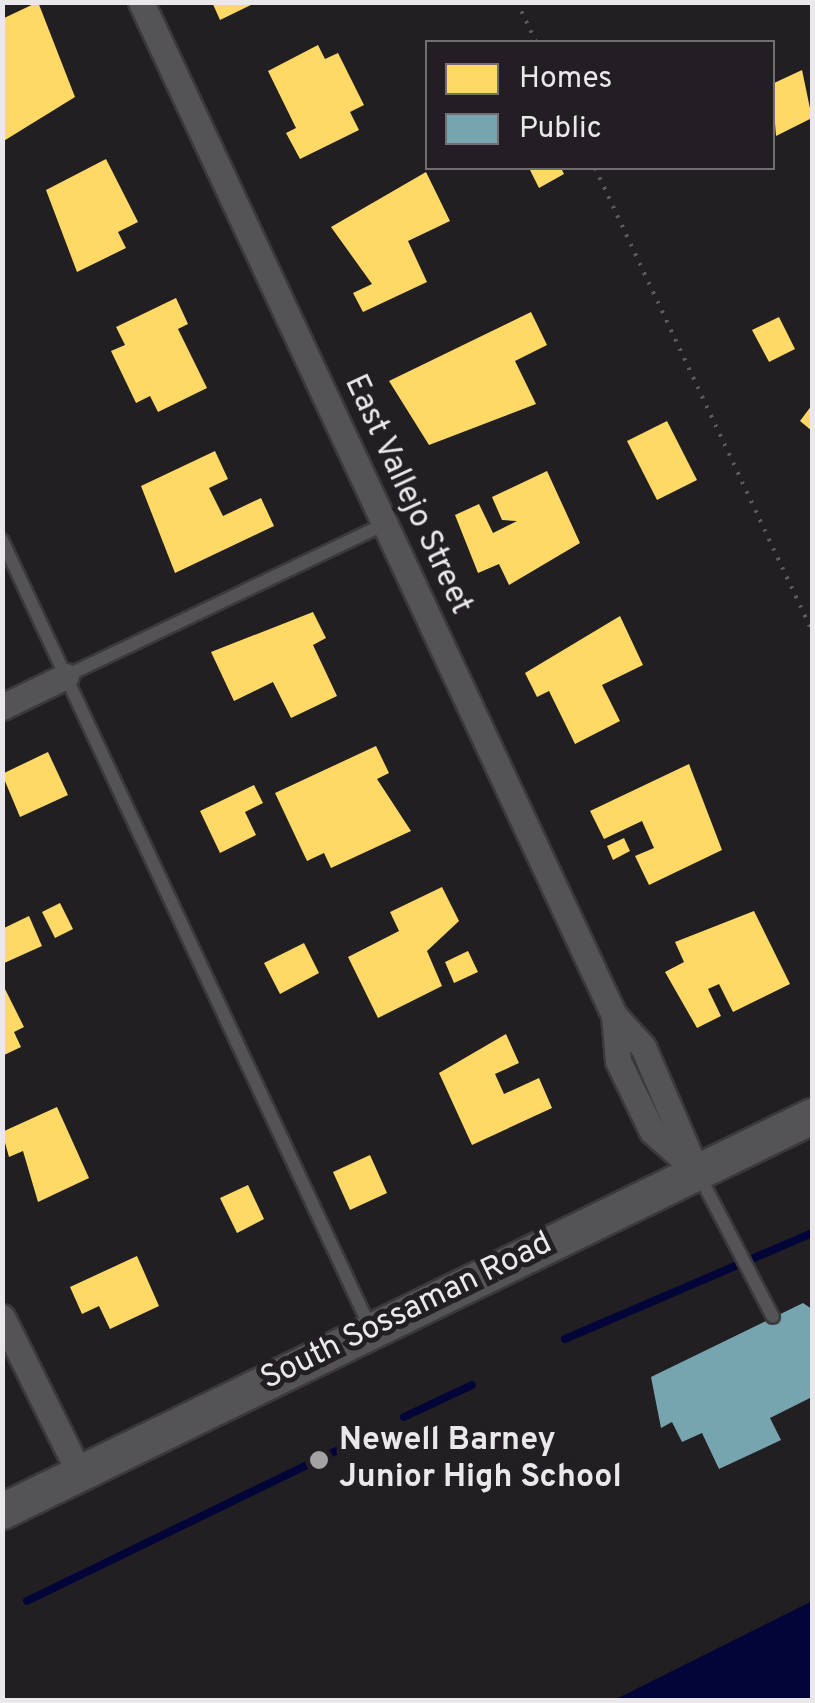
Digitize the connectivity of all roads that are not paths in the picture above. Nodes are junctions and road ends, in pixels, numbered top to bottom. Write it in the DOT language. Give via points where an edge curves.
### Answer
graph roads {
  1 [pos="141,2"];
  2 [pos="384,524"];
  3 [pos="2,540"];
  4 [pos="66,676"];
  5 [pos="2,707"];
  6 [pos="812,1116"];
  7 [pos="696,1170"];
  8 [pos="2,1317"];
  9 [pos="773,1318"];
  10 [pos="371,1329"];
  11 [pos="79,1472"];
  12 [pos="2,1511"];
  1 -- 2 [label="street, East Vallejo Street"];
  2 -- 4 [label="lane"];
  2 -- 7 [label="street, East Vallejo Street" via="614,1015 618,1061 652,1130"];
  3 -- 4 [label="lane"];
  4 -- 5 [label="street"];
  4 -- 10 [label="lane"];
  6 -- 7 [label="main road, South Sossaman Road"];
  7 -- 9 [label="lane"];
  7 -- 10 [label="main road, South Sossaman Road"];
  8 -- 11 [label="street"];
  10 -- 11 [label="main road, South Sossaman Road"];
  11 -- 12 [label="main road, South Sossaman Road"];
}
